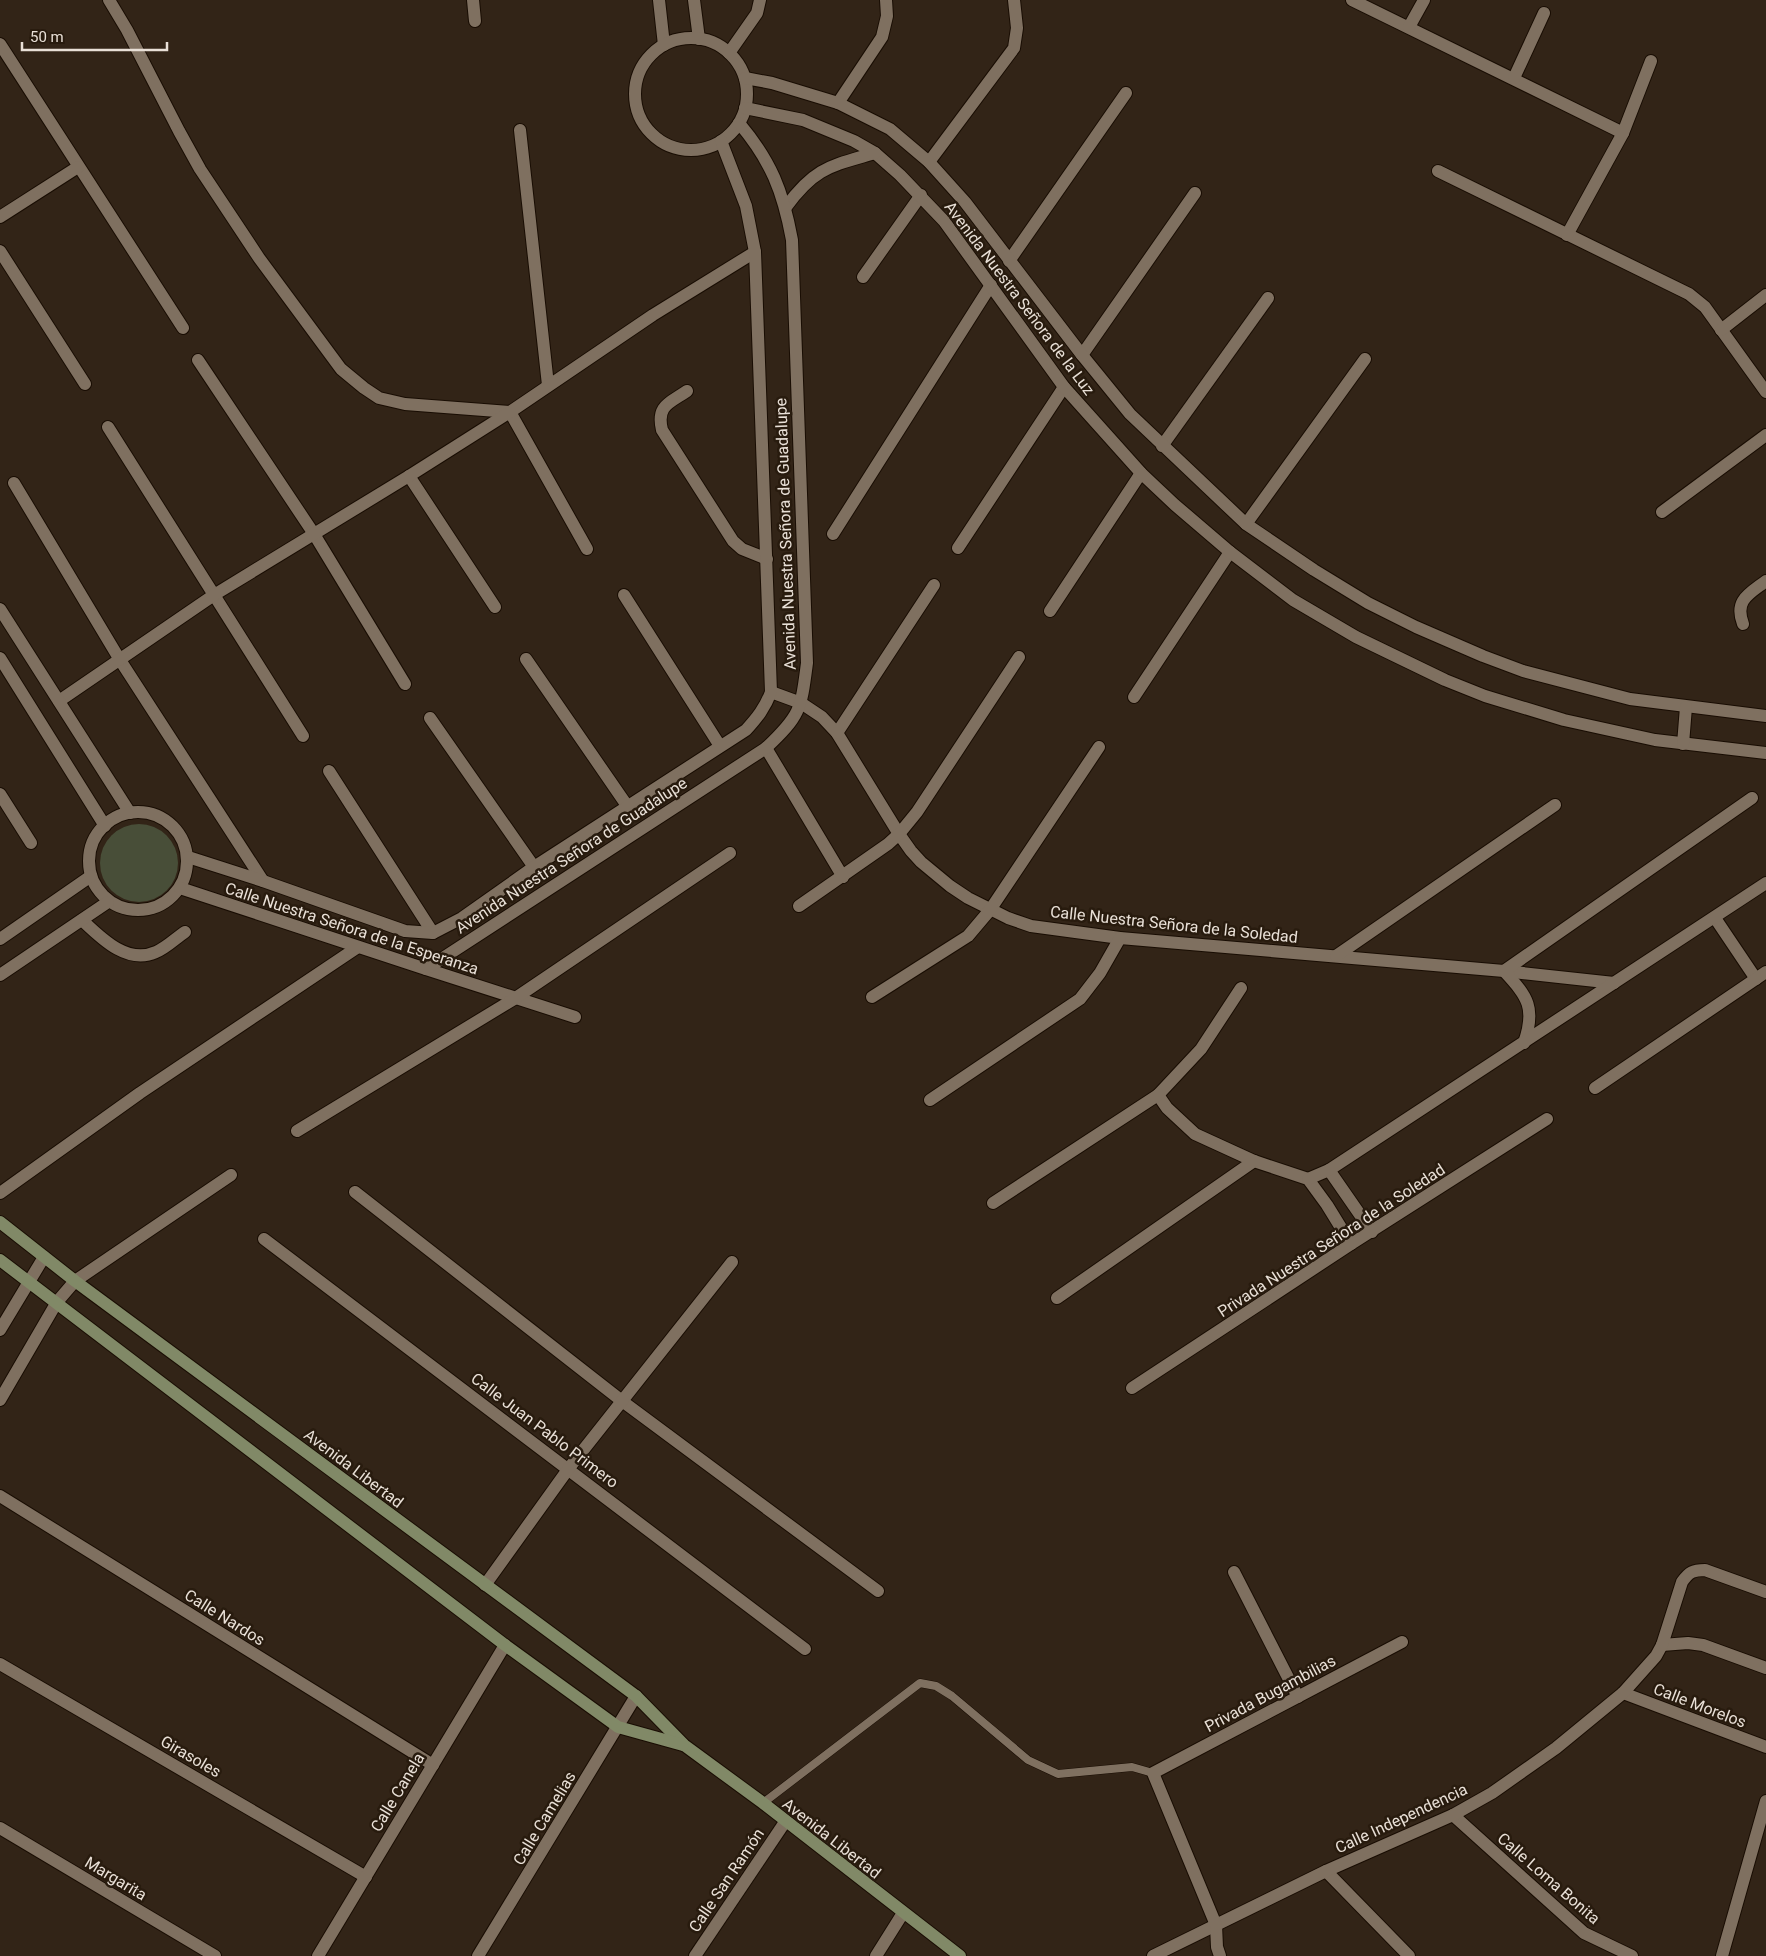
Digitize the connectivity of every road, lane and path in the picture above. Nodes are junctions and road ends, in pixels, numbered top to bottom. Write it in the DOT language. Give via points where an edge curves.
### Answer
graph roads {
  1 [pos="109,0"];
  2 [pos="473,0"];
  3 [pos="659,0"];
  4 [pos="694,0"];
  5 [pos="760,0"];
  6 [pos="886,0"];
  7 [pos="1014,0"];
  8 [pos="1352,0"];
  9 [pos="1424,0"];
  10 [pos="1544,13"];
  11 [pos="476,21"];
  12 [pos="1409,27"];
  13 [pos="699,39"];
  14 [pos="0,44"];
  15 [pos="664,46"];
  16 [pos="729,53"];
  17 [pos="1651,61"];
  18 [pos="745,78"];
  19 [pos="1514,78"];
  20 [pos="1126,94"];
  21 [pos="838,104"];
  22 [pos="745,108"];
  23 [pos="739,123"];
  24 [pos="520,130"];
  25 [pos="1623,132"];
  26 [pos="721,141"];
  27 [pos="875,153"];
  28 [pos="929,162"];
  29 [pos="78,166"];
  30 [pos="1438,171"];
  31 [pos="1195,193"];
  32 [pos="921,195"];
  33 [pos="786,207"];
  34 [pos="0,217"];
  35 [pos="1567,235"];
  36 [pos="0,251"];
  37 [pos="755,252"];
  38 [pos="1009,261"];
  39 [pos="864,277"];
  40 [pos="991,285"];
  41 [pos="1766,295"];
  42 [pos="1268,298"];
  43 [pos="183,328"];
  44 [pos="1720,330"];
  45 [pos="1082,355"];
  46 [pos="1365,359"];
  47 [pos="198,360"];
  48 [pos="84,384"];
  49 [pos="548,384"];
  50 [pos="1064,387"];
  51 [pos="688,391"];
  52 [pos="1766,392"];
  53 [pos="510,412"];
  54 [pos="108,427"];
  55 [pos="1766,435"];
  56 [pos="1162,446"];
  57 [pos="1141,472"];
  58 [pos="409,476"];
  59 [pos="14,483"];
  60 [pos="1662,512"];
  61 [pos="1246,524"];
  62 [pos="314,534"];
  63 [pos="833,534"];
  64 [pos="958,548"];
  65 [pos="588,549"];
  66 [pos="1230,552"];
  67 [pos="767,560"];
  68 [pos="1766,581"];
  69 [pos="934,585"];
  70 [pos="214,595"];
  71 [pos="624,595"];
  72 [pos="495,607"];
  73 [pos="0,609"];
  74 [pos="1050,610"];
  75 [pos="1743,624"];
  76 [pos="1019,657"];
  77 [pos="0,658"];
  78 [pos="526,659"];
  79 [pos="120,660"];
  80 [pos="405,684"];
  81 [pos="771,692"];
  82 [pos="1134,697"];
  83 [pos="58,701"];
  84 [pos="801,703"];
  85 [pos="1686,707"];
  86 [pos="1766,716"];
  87 [pos="430,718"];
  88 [pos="837,733"];
  89 [pos="303,736"];
  90 [pos="1683,744"];
  91 [pos="720,746"];
  92 [pos="1099,747"];
  93 [pos="766,748"];
  94 [pos="1766,753"];
  95 [pos="329,771"];
  96 [pos="0,794"];
  97 [pos="1752,798"];
  98 [pos="1555,805"];
  99 [pos="628,807"];
  100 [pos="130,813"];
  101 [pos="105,826"];
  102 [pos="899,834"];
  103 [pos="31,843"];
  104 [pos="730,853"];
  105 [pos="188,857"];
  106 [pos="534,867"];
  107 [pos="91,876"];
  108 [pos="843,877"];
  109 [pos="263,881"];
  110 [pos="1766,883"];
  111 [pos="180,888"];
  112 [pos="108,902"];
  113 [pos="799,906"];
  114 [pos="990,910"];
  115 [pos="1715,918"];
  116 [pos="82,920"];
  117 [pos="185,932"];
  118 [pos="433,933"];
  119 [pos="1120,938"];
  120 [pos="0,939"];
  121 [pos="358,946"];
  122 [pos="1336,956"];
  123 [pos="426,969"];
  124 [pos="1504,971"];
  125 [pos="0,975"];
  126 [pos="1761,975"];
  127 [pos="1614,983"];
  128 [pos="1241,988"];
  129 [pos="872,998"];
  130 [pos="514,999"];
  131 [pos="574,1018"];
  132 [pos="1524,1043"];
  133 [pos="1595,1088"];
  134 [pos="1158,1095"];
  135 [pos="930,1100"];
  136 [pos="1547,1119"];
  137 [pos="297,1131"];
  138 [pos="1254,1161"];
  139 [pos="1329,1170"];
  140 [pos="231,1175"];
  141 [pos="1308,1179"];
  142 [pos="355,1192"];
  143 [pos="0,1194"];
  144 [pos="993,1203"];
  145 [pos="0,1222"];
  146 [pos="1372,1232"];
  147 [pos="264,1239"];
  148 [pos="1351,1244"];
  149 [pos="44,1257"];
  150 [pos="0,1260"];
  151 [pos="732,1262"];
  152 [pos="75,1280"];
  153 [pos="29,1282"];
  154 [pos="1057,1298"];
  155 [pos="57,1302"];
  156 [pos="0,1330"];
  157 [pos="1132,1388"];
  158 [pos="0,1400"];
  159 [pos="622,1401"];
  160 [pos="569,1468"];
  161 [pos="0,1496"];
  162 [pos="1234,1572"];
  163 [pos="485,1585"];
  164 [pos="878,1591"];
  165 [pos="1766,1592"];
  166 [pos="1402,1642"];
  167 [pos="505,1645"];
  168 [pos="1662,1645"];
  169 [pos="805,1649"];
  170 [pos="0,1664"];
  171 [pos="1766,1668"];
  172 [pos="1623,1693"];
  173 [pos="636,1696"];
  174 [pos="1298,1697"];
  175 [pos="618,1727"];
  176 [pos="684,1745"];
  177 [pos="1766,1747"];
  178 [pos="433,1765"];
  179 [pos="1153,1773"];
  180 [pos="1766,1801"];
  181 [pos="763,1803"];
  182 [pos="1453,1815"];
  183 [pos="785,1822"];
  184 [pos="0,1828"];
  185 [pos="1326,1871"];
  186 [pos="366,1877"];
  187 [pos="903,1914"];
  188 [pos="1216,1925"];
  189 [pos="214,1956"];
  190 [pos="318,1956"];
  191 [pos="478,1956"];
  192 [pos="695,1956"];
  193 [pos="876,1956"];
  194 [pos="960,1956"];
  195 [pos="1152,1956"];
  196 [pos="1220,1956"];
  197 [pos="1409,1956"];
  198 [pos="1632,1956"];
  199 [pos="1722,1956"];
  1 -- 53 [label="street" via="205,176 259,258 340,369 379,398 405,404"];
  2 -- 11 [label="street"];
  3 -- 15 [label="street"];
  4 -- 13 [label="street"];
  5 -- 16 [label="street" via="757,13"];
  6 -- 21 [label="street" via="888,16 882,37"];
  7 -- 28 [label="street" via="1017,28 1014,48"];
  8 -- 12 [label="street"];
  9 -- 12 [label="street"];
  10 -- 19 [label="street"];
  12 -- 19 [label="street"];
  13 -- 15 [label="street" via="681,39"];
  13 -- 16 [label="street"];
  14 -- 29 [label="street"];
  15 -- 26 [label="street" via="649,58 639,74 634,92 636,111 645,128 658,141 681,149 696,149"];
  16 -- 18 [label="street"];
  17 -- 25 [label="street"];
  18 -- 21 [label="street, Avenida Nuestra Señora de la Luz"];
  18 -- 22 [label="street"];
  19 -- 25 [label="street"];
  20 -- 38 [label="street"];
  21 -- 28 [label="street, Avenida Nuestra Señora de la Luz" via="890,128"];
  22 -- 23 [label="street"];
  22 -- 27 [label="street, Avenida Nuestra Señora de la Luz" via="803,120"];
  23 -- 26 [label="street"];
  23 -- 33 [label="street, Avenida Nuestra Señora de Guadalupe" via="756,143 773,172"];
  24 -- 49 [label="street"];
  25 -- 35 [label="street"];
  26 -- 37 [label="street, Avenida Nuestra Señora de Guadalupe" via="746,206"];
  27 -- 32 [label="street, Avenida Nuestra Señora de la Luz"];
  27 -- 33 [label="street" via="835,164 813,176"];
  28 -- 38 [label="street, Avenida Nuestra Señora de la Luz"];
  29 -- 34 [label="street"];
  29 -- 43 [label="street"];
  30 -- 35 [label="street"];
  31 -- 45 [label="street"];
  32 -- 39 [label="street"];
  32 -- 40 [label="street, Avenida Nuestra Señora de la Luz"];
  33 -- 84 [label="street, Avenida Nuestra Señora de Guadalupe" via="792,240 807,663"];
  35 -- 44 [label="street" via="1689,294 1705,307"];
  36 -- 48 [label="street"];
  37 -- 49 [label="street"];
  37 -- 67 [label="street, Avenida Nuestra Señora de Guadalupe"];
  38 -- 45 [label="street, Avenida Nuestra Señora de la Luz"];
  40 -- 50 [label="street, Avenida Nuestra Señora de la Luz"];
  40 -- 63 [label="street"];
  41 -- 44 [label="street"];
  42 -- 56 [label="street"];
  44 -- 52 [label="street"];
  45 -- 56 [label="street, Avenida Nuestra Señora de la Luz" via="1130,414"];
  46 -- 61 [label="street"];
  47 -- 62 [label="street"];
  49 -- 53 [label="street"];
  50 -- 57 [label="street, Avenida Nuestra Señora de la Luz"];
  50 -- 64 [label="street"];
  51 -- 67 [label="street" via="664,407 660,415 662,430 733,541 742,549"];
  53 -- 58 [label="street"];
  53 -- 65 [label="street"];
  54 -- 70 [label="street"];
  55 -- 60 [label="street"];
  56 -- 61 [label="street, Avenida Nuestra Señora de la Luz"];
  57 -- 66 [label="street, Avenida Nuestra Señora de la Luz"];
  57 -- 74 [label="street"];
  58 -- 62 [label="street"];
  58 -- 72 [label="street"];
  59 -- 79 [label="street"];
  61 -- 85 [label="street, Avenida Nuestra Señora de la Luz" via="1368,603 1483,656 1586,689"];
  62 -- 70 [label="street"];
  62 -- 80 [label="street"];
  66 -- 82 [label="street"];
  66 -- 90 [label="street, Avenida Nuestra Señora de la Luz" via="1293,600 1356,637 1445,680 1564,720"];
  67 -- 81 [label="street, Avenida Nuestra Señora de Guadalupe"];
  68 -- 75 [label="street" via="1742,600 1739,614"];
  69 -- 88 [label="street"];
  70 -- 79 [label="street"];
  70 -- 89 [label="street"];
  71 -- 91 [label="street"];
  73 -- 83 [label="street"];
  76 -- 102 [label="street" via="917,812"];
  77 -- 101 [label="street"];
  78 -- 99 [label="street"];
  79 -- 83 [label="street"];
  79 -- 109 [label="street"];
  81 -- 84 [label="street, Calle Nuestra Señora de la Soledad"];
  81 -- 91 [label="street, Avenida Nuestra Señora de Guadalupe" via="756,720"];
  83 -- 100 [label="street"];
  84 -- 88 [label="street, Calle Nuestra Señora de la Soledad" via="822,717"];
  84 -- 93 [label="street, Avenida Nuestra Señora de Guadalupe" via="785,731"];
  85 -- 86 [label="street, Avenida Nuestra Señora de la Luz"];
  85 -- 90 [label="street"];
  87 -- 106 [label="street"];
  88 -- 102 [label="street, Calle Nuestra Señora de la Soledad"];
  90 -- 94 [label="street, Avenida Nuestra Señora de la Luz"];
  91 -- 99 [label="street, Avenida Nuestra Señora de Guadalupe"];
  92 -- 114 [label="street"];
  93 -- 108 [label="street"];
  93 -- 123 [label="street, Avenida Nuestra Señora de Guadalupe"];
  95 -- 118 [label="street"];
  96 -- 103 [label="street"];
  97 -- 124 [label="street"];
  98 -- 122 [label="street"];
  99 -- 106 [label="street, Avenida Nuestra Señora de Guadalupe"];
  100 -- 101 [label="street"];
  100 -- 105 [label="street" via="147,812 162,817 175,827 184,841"];
  101 -- 107 [label="street" via="91,849"];
  102 -- 108 [label="street"];
  102 -- 114 [label="street, Calle Nuestra Señora de la Soledad" via="934,873"];
  104 -- 130 [label="street"];
  105 -- 109 [label="street, Calle Nuestra Señora de la Esperanza"];
  105 -- 111 [label="street"];
  106 -- 118 [label="street, Avenida Nuestra Señora de Guadalupe" via="462,918"];
  107 -- 112 [label="street"];
  107 -- 120 [label="street"];
  108 -- 113 [label="street"];
  109 -- 118 [label="street, Calle Nuestra Señora de la Esperanza" via="406,932"];
  110 -- 115 [label="street"];
  111 -- 112 [label="street" via="155,908 123,909"];
  111 -- 121 [label="street, Calle Nuestra Señora de la Esperanza"];
  112 -- 116 [label="street"];
  114 -- 119 [label="street, Calle Nuestra Señora de la Soledad" via="1031,926"];
  114 -- 129 [label="street" via="968,936"];
  115 -- 126 [label="street"];
  115 -- 127 [label="street"];
  116 -- 117 [label="street" via="108,943 139,957 157,952"];
  116 -- 125 [label="street"];
  119 -- 122 [label="street, Calle Nuestra Señora de la Soledad"];
  119 -- 135 [label="street" via="1080,999"];
  121 -- 123 [label="street, Calle Nuestra Señora de la Esperanza"];
  121 -- 143 [label="street" via="140,1093"];
  122 -- 124 [label="street, Calle Nuestra Señora de la Soledad"];
  123 -- 130 [label="street, Calle Nuestra Señora de la Esperanza"];
  124 -- 127 [label="street, Calle Nuestra Señora de la Soledad"];
  124 -- 132 [label="street" via="1519,987 1528,1005 1530,1023"];
  126 -- 133 [label="street"];
  127 -- 132 [label="street"];
  128 -- 134 [label="street" via="1201,1049"];
  130 -- 131 [label="street, Calle Nuestra Señora de la Esperanza"];
  130 -- 137 [label="street"];
  132 -- 139 [label="street"];
  134 -- 138 [label="street" via="1195,1134"];
  134 -- 144 [label="street"];
  136 -- 146 [label="street, Privada Nuestra Señora de la Soledad"];
  138 -- 141 [label="street"];
  138 -- 154 [label="street"];
  139 -- 141 [label="street"];
  139 -- 146 [label="street"];
  140 -- 152 [label="street"];
  141 -- 148 [label="street"];
  142 -- 159 [label="street"];
  145 -- 149 [label="main road, Avenida Libertad"];
  146 -- 148 [label="street, Privada Nuestra Señora de la Soledad"];
  147 -- 160 [label="street, Calle Juan Pablo Primero"];
  148 -- 157 [label="street, Privada Nuestra Señora de la Soledad"];
  149 -- 152 [label="main road, Avenida Libertad"];
  149 -- 153 [label="street"];
  150 -- 153 [label="main road, Avenida Libertad"];
  151 -- 159 [label="street"];
  152 -- 155 [label="street"];
  152 -- 163 [label="main road, Avenida Libertad"];
  153 -- 155 [label="main road, Avenida Libertad"];
  153 -- 156 [label="street"];
  155 -- 158 [label="street"];
  155 -- 167 [label="main road, Avenida Libertad"];
  159 -- 160 [label="street"];
  159 -- 164 [label="street"];
  160 -- 163 [label="street"];
  160 -- 169 [label="street, Calle Juan Pablo Primero"];
  161 -- 178 [label="street, Calle Nardos"];
  162 -- 174 [label="street"];
  163 -- 173 [label="main road, Avenida Libertad"];
  165 -- 168 [label="street, Calle Independencia" via="1704,1570 1694,1570 1682,1582"];
  166 -- 174 [label="street, Privada Bugambilias"];
  167 -- 175 [label="main road, Avenida Libertad"];
  167 -- 178 [label="street, Calle Canela"];
  168 -- 171 [label="street" via="1703,1645"];
  168 -- 172 [label="street, Calle Independencia" via="1646,1669"];
  170 -- 186 [label="street, Girasoles"];
  172 -- 177 [label="street, Calle Morelos"];
  172 -- 182 [label="street, Calle Independencia" via="1556,1748"];
  173 -- 175 [label="street, Calle Camelias"];
  173 -- 176 [label="main road, Avenida Libertad"];
  174 -- 179 [label="street, Privada Bugambilias"];
  175 -- 176 [label="main road, Avenida Libertad"];
  175 -- 191 [label="street, Calle Camelias"];
  176 -- 181 [label="main road, Avenida Libertad"];
  178 -- 186 [label="street, Calle Canela"];
  179 -- 181 [label="lane" via="1132,1767 1058,1774 1028,1760 952,1696 936,1686 920,1683"];
  179 -- 188 [label="street"];
  180 -- 199 [label="street"];
  181 -- 183 [label="main road, Avenida Libertad"];
  182 -- 185 [label="street, Calle Independencia"];
  182 -- 198 [label="street, Calle Loma Bonita" via="1584,1933"];
  183 -- 187 [label="main road, Avenida Libertad"];
  183 -- 192 [label="street, Calle San Ramón"];
  184 -- 189 [label="street, Margarita"];
  185 -- 188 [label="street, Calle Independencia"];
  185 -- 197 [label="street"];
  186 -- 190 [label="street, Calle Canela"];
  187 -- 193 [label="street"];
  187 -- 194 [label="main road, Avenida Libertad"];
  188 -- 195 [label="street, Calle Independencia"];
  188 -- 196 [label="street" via="1216,1947"];
}
